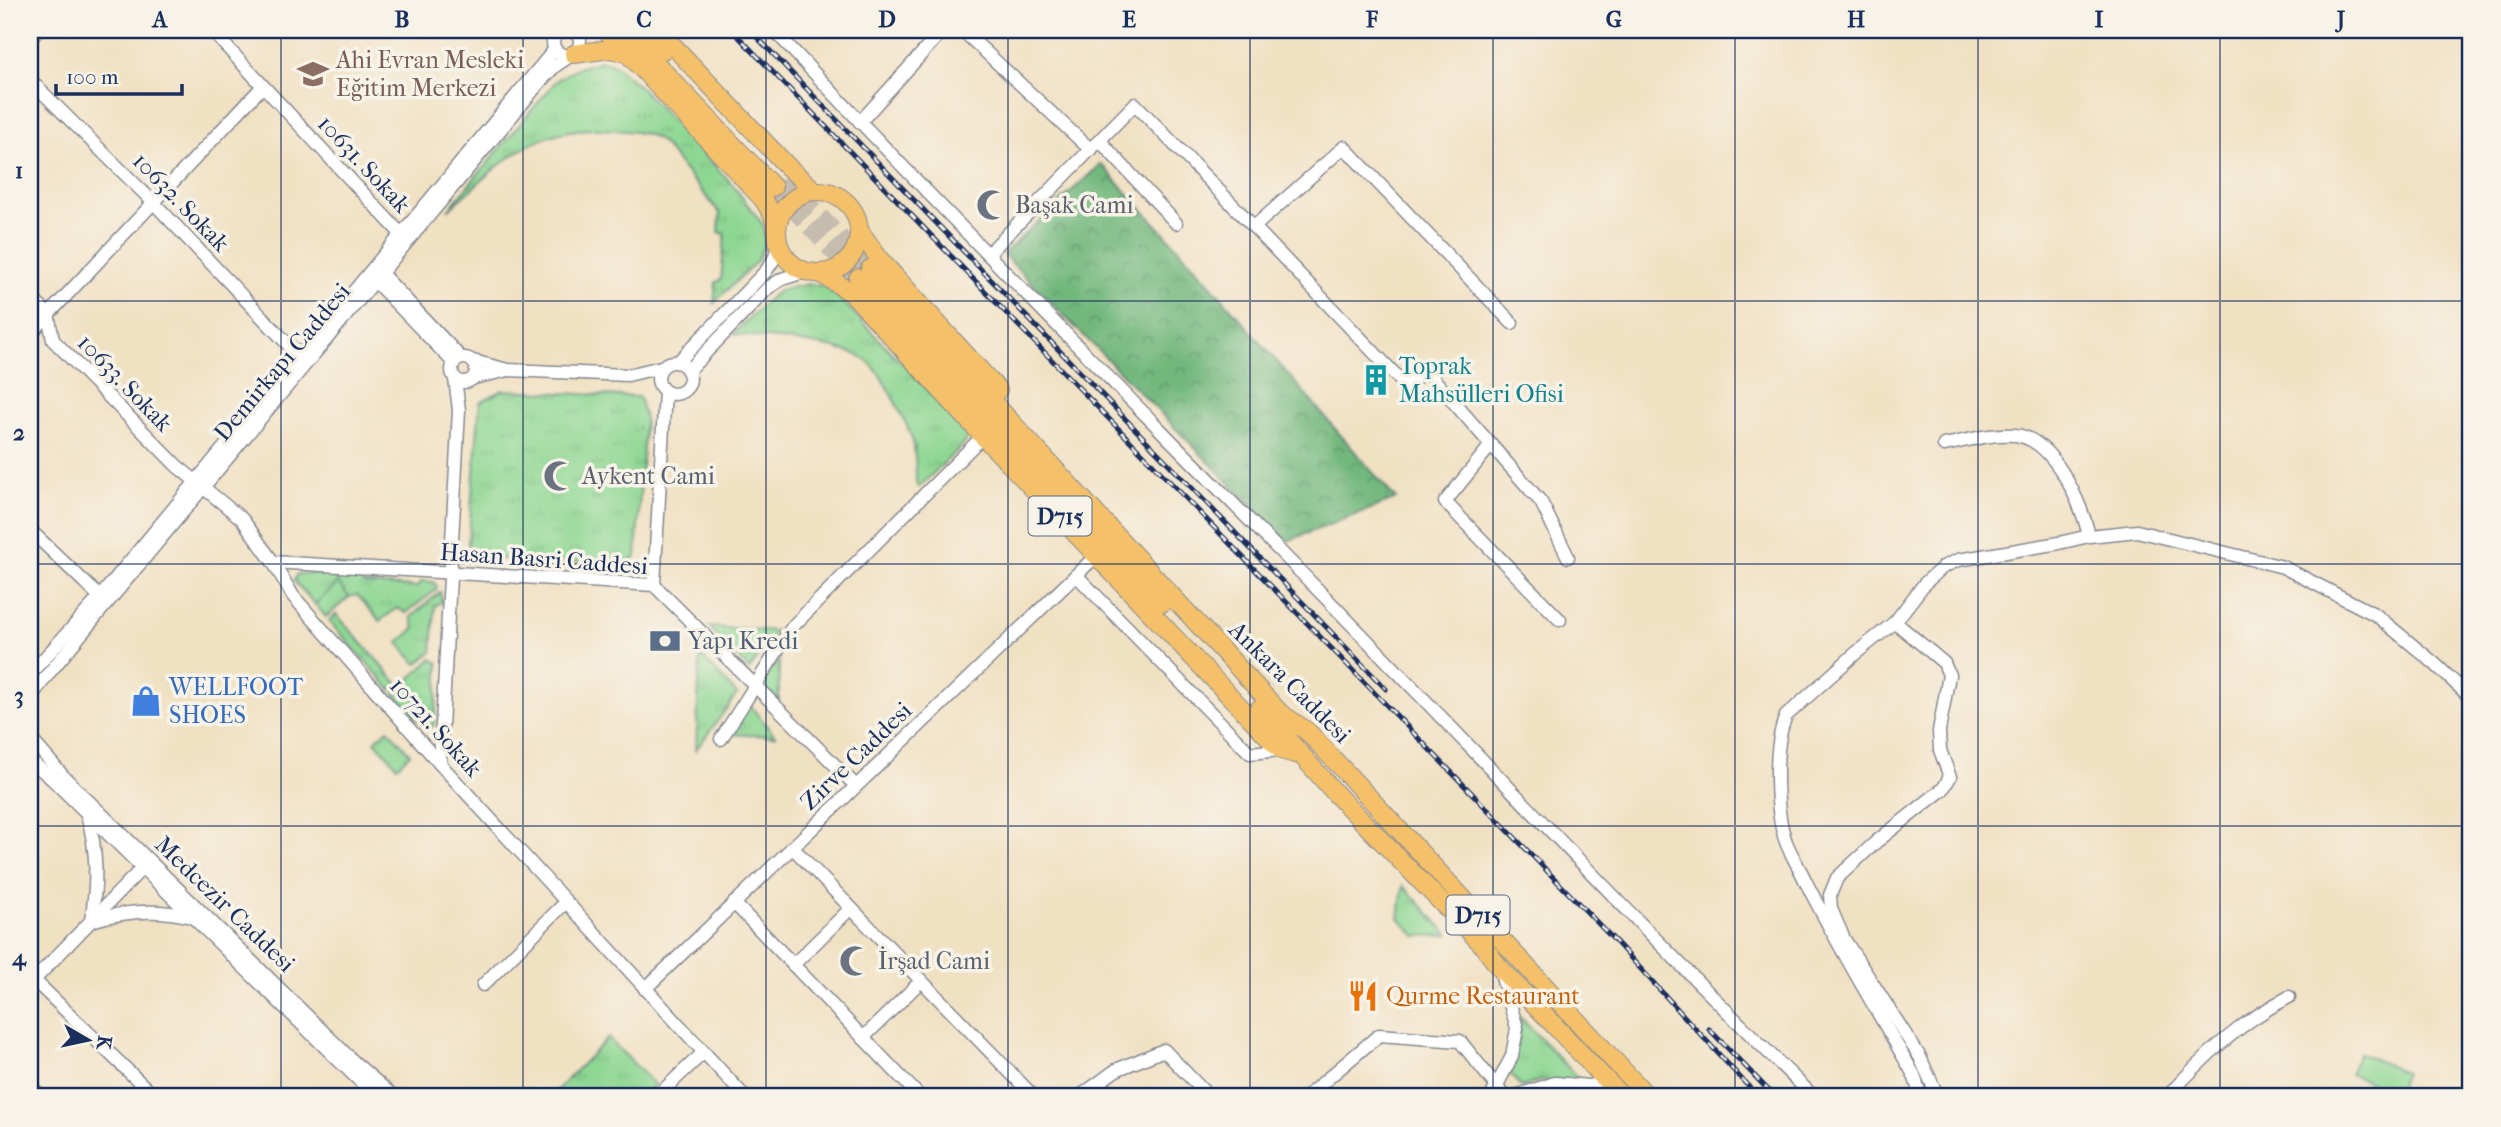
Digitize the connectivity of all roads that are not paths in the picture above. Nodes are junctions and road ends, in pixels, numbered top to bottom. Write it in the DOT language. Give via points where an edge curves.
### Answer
graph roads {
  1 [pos="37,30"];
  2 [pos="211,30"];
  3 [pos="559,30"];
  4 [pos="574,30"];
  5 [pos="606,30"];
  6 [pos="624,30"];
  7 [pos="644,30"];
  8 [pos="659,30"];
  9 [pos="675,30"];
  10 [pos="774,30"];
  11 [pos="943,30"];
  12 [pos="962,30"];
  13 [pos="30,37"];
  14 [pos="555,49"];
  15 [pos="628,53"];
  16 [pos="572,55"];
  17 [pos="30,80"];
  18 [pos="263,86"];
  19 [pos="726,100"];
  20 [pos="860,122"];
  21 [pos="1096,146"];
  22 [pos="815,191"];
  23 [pos="154,202"];
  24 [pos="1177,223"];
  25 [pos="1254,227"];
  26 [pos="859,230"];
  27 [pos="401,234"];
  28 [pos="778,238"];
  29 [pos="988,254"];
  30 [pos="813,272"];
  31 [pos="375,274"];
  32 [pos="30,297"];
  33 [pos="48,314"];
  34 [pos="1512,323"];
  35 [pos="30,334"];
  36 [pos="300,357"];
  37 [pos="462,361"];
  38 [pos="683,366"];
  39 [pos="661,368"];
  40 [pos="508,370"];
  41 [pos="628,375"];
  42 [pos="455,379"];
  43 [pos="472,380"];
  44 [pos="668,391"];
  45 [pos="460,410"];
  46 [pos="983,436"];
  47 [pos="1491,445"];
  48 [pos="1944,445"];
  49 [pos="201,484"];
  50 [pos="30,530"];
  51 [pos="2089,536"];
  52 [pos="1097,555"];
  53 [pos="1568,558"];
  54 [pos="273,562"];
  55 [pos="452,573"];
  56 [pos="1076,575"];
  57 [pos="654,585"];
  58 [pos="100,597"];
  59 [pos="1560,620"];
  60 [pos="1895,622"];
  61 [pos="30,674"];
  62 [pos="755,684"];
  63 [pos="30,698"];
  64 [pos="2471,698"];
  65 [pos="1308,732"];
  66 [pos="30,738"];
  67 [pos="721,739"];
  68 [pos="1281,750"];
  69 [pos="1302,756"];
  70 [pos="30,760"];
  71 [pos="440,764"];
  72 [pos="856,786"];
  73 [pos="86,812"];
  74 [pos="792,848"];
  75 [pos="147,864"];
  76 [pos="566,902"];
  77 [pos="734,903"];
  78 [pos="851,908"];
  79 [pos="192,917"];
  80 [pos="90,921"];
  81 [pos="793,965"];
  82 [pos="1499,967"];
  83 [pos="32,982"];
  84 [pos="921,982"];
  85 [pos="483,985"];
  86 [pos="645,989"];
  87 [pos="2289,997"];
  88 [pos="863,1038"];
  89 [pos="703,1053"];
  90 [pos="1607,1053"];
  91 [pos="30,1085"];
  92 [pos="1616,1092"];
  93 [pos="1497,1094"];
  94 [pos="42,1097"];
  95 [pos="155,1097"];
  96 [pos="376,1097"];
  97 [pos="394,1097"];
  98 [pos="656,1097"];
  99 [pos="745,1097"];
  100 [pos="920,1097"];
  101 [pos="1034,1097"];
  102 [pos="1079,1097"];
  103 [pos="1209,1097"];
  104 [pos="1306,1097"];
  105 [pos="1512,1097"];
  106 [pos="1648,1097"];
  107 [pos="1655,1097"];
  108 [pos="1814,1097"];
  109 [pos="1921,1097"];
  110 [pos="1938,1097"];
  111 [pos="2167,1097"];
  1 -- 13 [label="main road"];
  2 -- 18 [label="street, 10631. Sokak"];
  3 -- 14 [label="street"];
  4 -- 16 [label="street" via="581,43"];
  5 -- 15 [label="highway"];
  6 -- 7 [label="highway" via="778,182"];
  8 -- 19 [label="highway"];
  9 -- 19 [label="highway"];
  10 -- 20 [label="street"];
  11 -- 20 [label="street"];
  12 -- 21 [label="street"];
  14 -- 16 [label="street"];
  14 -- 27 [label="street, Demirkapı Caddesi"];
  15 -- 16 [label="highway" via="610,49"];
  15 -- 28 [label="highway" via="762,199"];
  16 -- 31 [label="street, Demirkapı Caddesi" via="540,82"];
  17 -- 23 [label="street, 10632. Sokak"];
  18 -- 23 [label="street"];
  18 -- 27 [label="street, 10631. Sokak"];
  19 -- 22 [label="highway"];
  20 -- 29 [label="street"];
  21 -- 24 [label="street"];
  21 -- 25 [label="street" via="1135,104"];
  21 -- 29 [label="street"];
  22 -- 26 [label="highway" via="840,197 850,206"];
  22 -- 28 [label="highway" via="792,200 784,209"];
  23 -- 33 [label="street"];
  23 -- 36 [label="street, 10632. Sokak"];
  25 -- 34 [label="street" via="1344,147"];
  25 -- 47 [label="street" via="1407,387 1426,367"];
  26 -- 30 [label="highway" via="852,255 843,264"];
  26 -- 65 [label="highway" via="880,260"];
  27 -- 31 [label="street, Demirkapı Caddesi"];
  28 -- 30 [label="highway" via="791,263"];
  28 -- 38 [label="street" via="766,271"];
  29 -- 108 [label="street"];
  30 -- 38 [label="street" via="782,279 757,297"];
  30 -- 46 [label="highway, D715" via="852,293"];
  31 -- 36 [label="street, Demirkapı Caddesi"];
  31 -- 37 [label="street"];
  31 -- 49 [label="street, Demirkapı Caddesi"];
  32 -- 33 [label="street, 10633. Sokak"];
  33 -- 35 [label="street"];
  33 -- 49 [label="street, 10633. Sokak" via="53,340 177,466"];
  36 -- 49 [label="street, Demirkapı Caddesi"];
  37 -- 40 [label="street"];
  37 -- 42 [label="street" via="452,370"];
  37 -- 43 [label="street" via="476,368"];
  38 -- 39 [label="street" via="668,362"];
  38 -- 44 [label="street" via="690,383"];
  39 -- 41 [label="street"];
  39 -- 44 [label="street" via="658,377"];
  40 -- 41 [label="street"];
  40 -- 43 [label="street"];
  41 -- 44 [label="street"];
  42 -- 43 [label="street" via="463,383"];
  42 -- 45 [label="street"];
  43 -- 45 [label="street"];
  44 -- 57 [label="street"];
  45 -- 55 [label="street"];
  46 -- 52 [label="highway, D715"];
  46 -- 62 [label="street" via="793,626"];
  47 -- 53 [label="street" via="1541,502"];
  47 -- 59 [label="street" via="1445,502"];
  48 -- 51 [label="street" via="1993,436 2030,439 2050,455 2064,477"];
  49 -- 54 [label="street, 10721. Sokak" via="242,519"];
  49 -- 58 [label="street, Demirkapı Caddesi"];
  49 -- 63 [label="street, Demirkapı Caddesi"];
  50 -- 58 [label="street"];
  51 -- 60 [label="street" via="1958,560 1925,583"];
  51 -- 64 [label="street" via="2137,531 2283,567 2376,615"];
  52 -- 56 [label="street, Zirve Caddesi"];
  52 -- 68 [label="highway, D715"];
  54 -- 55 [label="street, Hasan Basri Caddesi"];
  54 -- 71 [label="street, 10721. Sokak" via="293,596"];
  55 -- 57 [label="street, Hasan Basri Caddesi"];
  55 -- 71 [label="street"];
  56 -- 68 [label="street" via="1250,753"];
  56 -- 72 [label="street, Zirve Caddesi"];
  57 -- 62 [label="street, Hasan Basri Caddesi"];
  58 -- 61 [label="street, Demirkapı Caddesi"];
  60 -- 109 [label="street" via="1786,716 1777,750 1780,818 1786,842 1824,920 1914,1075"];
  60 -- 110 [label="street" via="1944,663 1949,675 1939,731 1950,778 1943,789 1837,878 1830,895 1831,909 1844,939 1920,1057"];
  62 -- 67 [label="street"];
  62 -- 72 [label="street, Hasan Basri Caddesi"];
  65 -- 69 [label="highway, Ankara Caddesi / D715" via="1280,713 864,274"];
  65 -- 90 [label="highway, Ankara Caddesi / D715"];
  66 -- 75 [label="street, Medcezir Caddesi"];
  68 -- 69 [label="highway"];
  69 -- 82 [label="highway, Ankara Caddesi / D715"];
  70 -- 73 [label="street, Medcezir Caddesi"];
  71 -- 76 [label="street, 10721. Sokak"];
  72 -- 74 [label="street, Zirve Caddesi"];
  73 -- 75 [label="street, Medcezir Caddesi"];
  73 -- 80 [label="street" via="96,872"];
  74 -- 77 [label="street, Zirve Caddesi"];
  74 -- 78 [label="street"];
  75 -- 79 [label="street, Medcezir Caddesi"];
  75 -- 80 [label="street"];
  75 -- 97 [label="street, Medcezir Caddesi"];
  76 -- 85 [label="street"];
  76 -- 86 [label="street, 10721. Sokak"];
  77 -- 81 [label="street"];
  77 -- 86 [label="street, Zirve Caddesi"];
  78 -- 81 [label="street"];
  78 -- 84 [label="street"];
  79 -- 80 [label="street" via="141,911"];
  79 -- 96 [label="street, Medcezir Caddesi"];
  80 -- 83 [label="street"];
  81 -- 88 [label="street"];
  82 -- 92 [label="highway, Ankara Caddesi / D715"];
  82 -- 93 [label="street" via="1517,1028"];
  83 -- 95 [label="street"];
  84 -- 88 [label="street"];
  84 -- 101 [label="street"];
  86 -- 89 [label="street, 10721. Sokak"];
  87 -- 111 [label="street" via="2213,1049"];
  88 -- 100 [label="street"];
  89 -- 98 [label="street"];
  89 -- 99 [label="street, 10721. Sokak"];
  90 -- 106 [label="highway, Ankara Caddesi / D715"];
  90 -- 107 [label="highway"];
  91 -- 94 [label="street"];
  92 -- 105 [label="street" via="1555,1083"];
  93 -- 104 [label="street" via="1460,1041 1378,1035"];
  102 -- 103 [label="street" via="1116,1070 1164,1050"];
}
